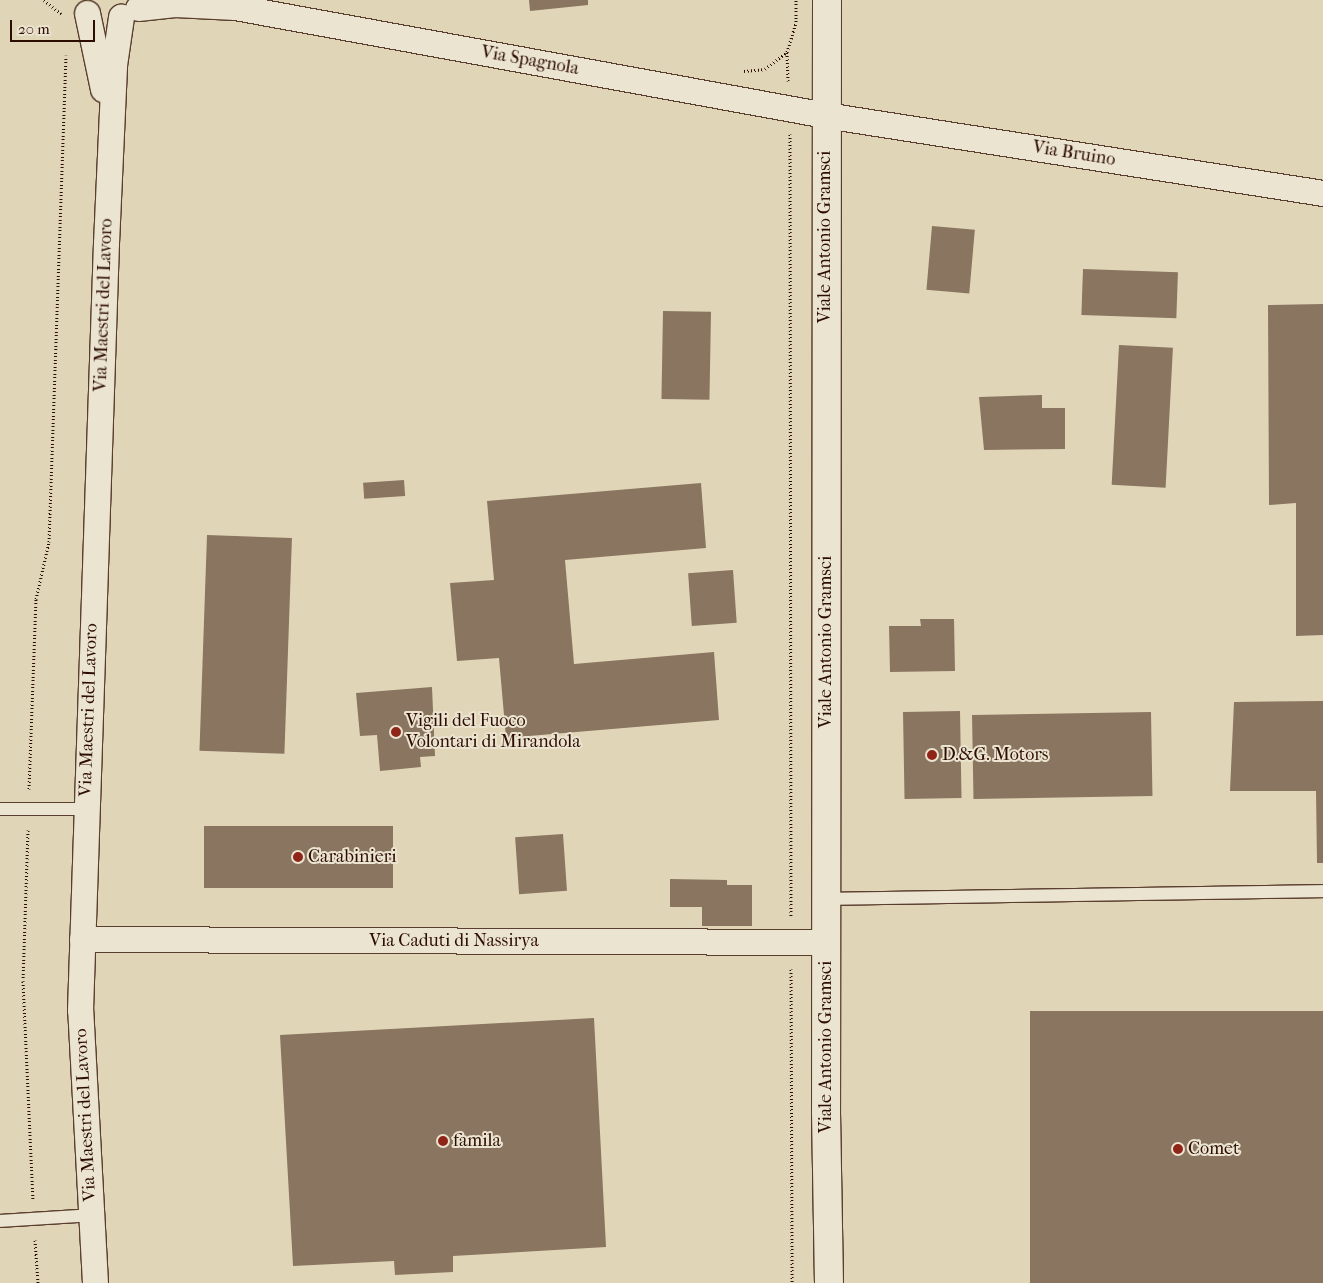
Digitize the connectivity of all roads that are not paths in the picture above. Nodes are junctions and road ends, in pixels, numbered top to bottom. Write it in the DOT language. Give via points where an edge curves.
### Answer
graph roads {
  1 [pos="827,0"];
  2 [pos="226,4"];
  3 [pos="135,9"];
  4 [pos="75,11"];
  5 [pos="825,115"];
  6 [pos="110,137"];
  7 [pos="1323,193"];
  8 [pos="0,809"];
  9 [pos="85,809"];
  10 [pos="1323,891"];
  11 [pos="826,899"];
  12 [pos="82,939"];
  13 [pos="827,942"];
  14 [pos="92,1215"];
  15 [pos="0,1221"];
  16 [pos="95,1283"];
  17 [pos="829,1283"];
  1 -- 5 [label="street, Viale Antonio Gramsci"];
  2 -- 3 [label="street, Via Spagnola" via="175,4"];
  2 -- 5 [label="street, Via Spagnola"];
  3 -- 4 [label="street, Via Spagnola" via="110,19"];
  3 -- 6 [label="street, Via Maestri del Lavoro" via="114,65"];
  4 -- 6 [label="street, Via Maestri del Lavoro" via="97,51"];
  5 -- 7 [label="street, Via Bruino"];
  5 -- 11 [label="street, Viale Antonio Gramsci"];
  6 -- 9 [label="street, Via Maestri del Lavoro"];
  8 -- 9 [label="lane"];
  9 -- 12 [label="street, Via Maestri del Lavoro"];
  10 -- 11 [label="lane"];
  11 -- 13 [label="street, Viale Antonio Gramsci"];
  12 -- 13 [label="street, Via Caduti di Nassirya"];
  12 -- 14 [label="street, Via Maestri del Lavoro" via="80,1010"];
  13 -- 17 [label="street, Viale Antonio Gramsci"];
  14 -- 15 [label="lane"];
  14 -- 16 [label="street, Via Maestri del Lavoro"];
}
